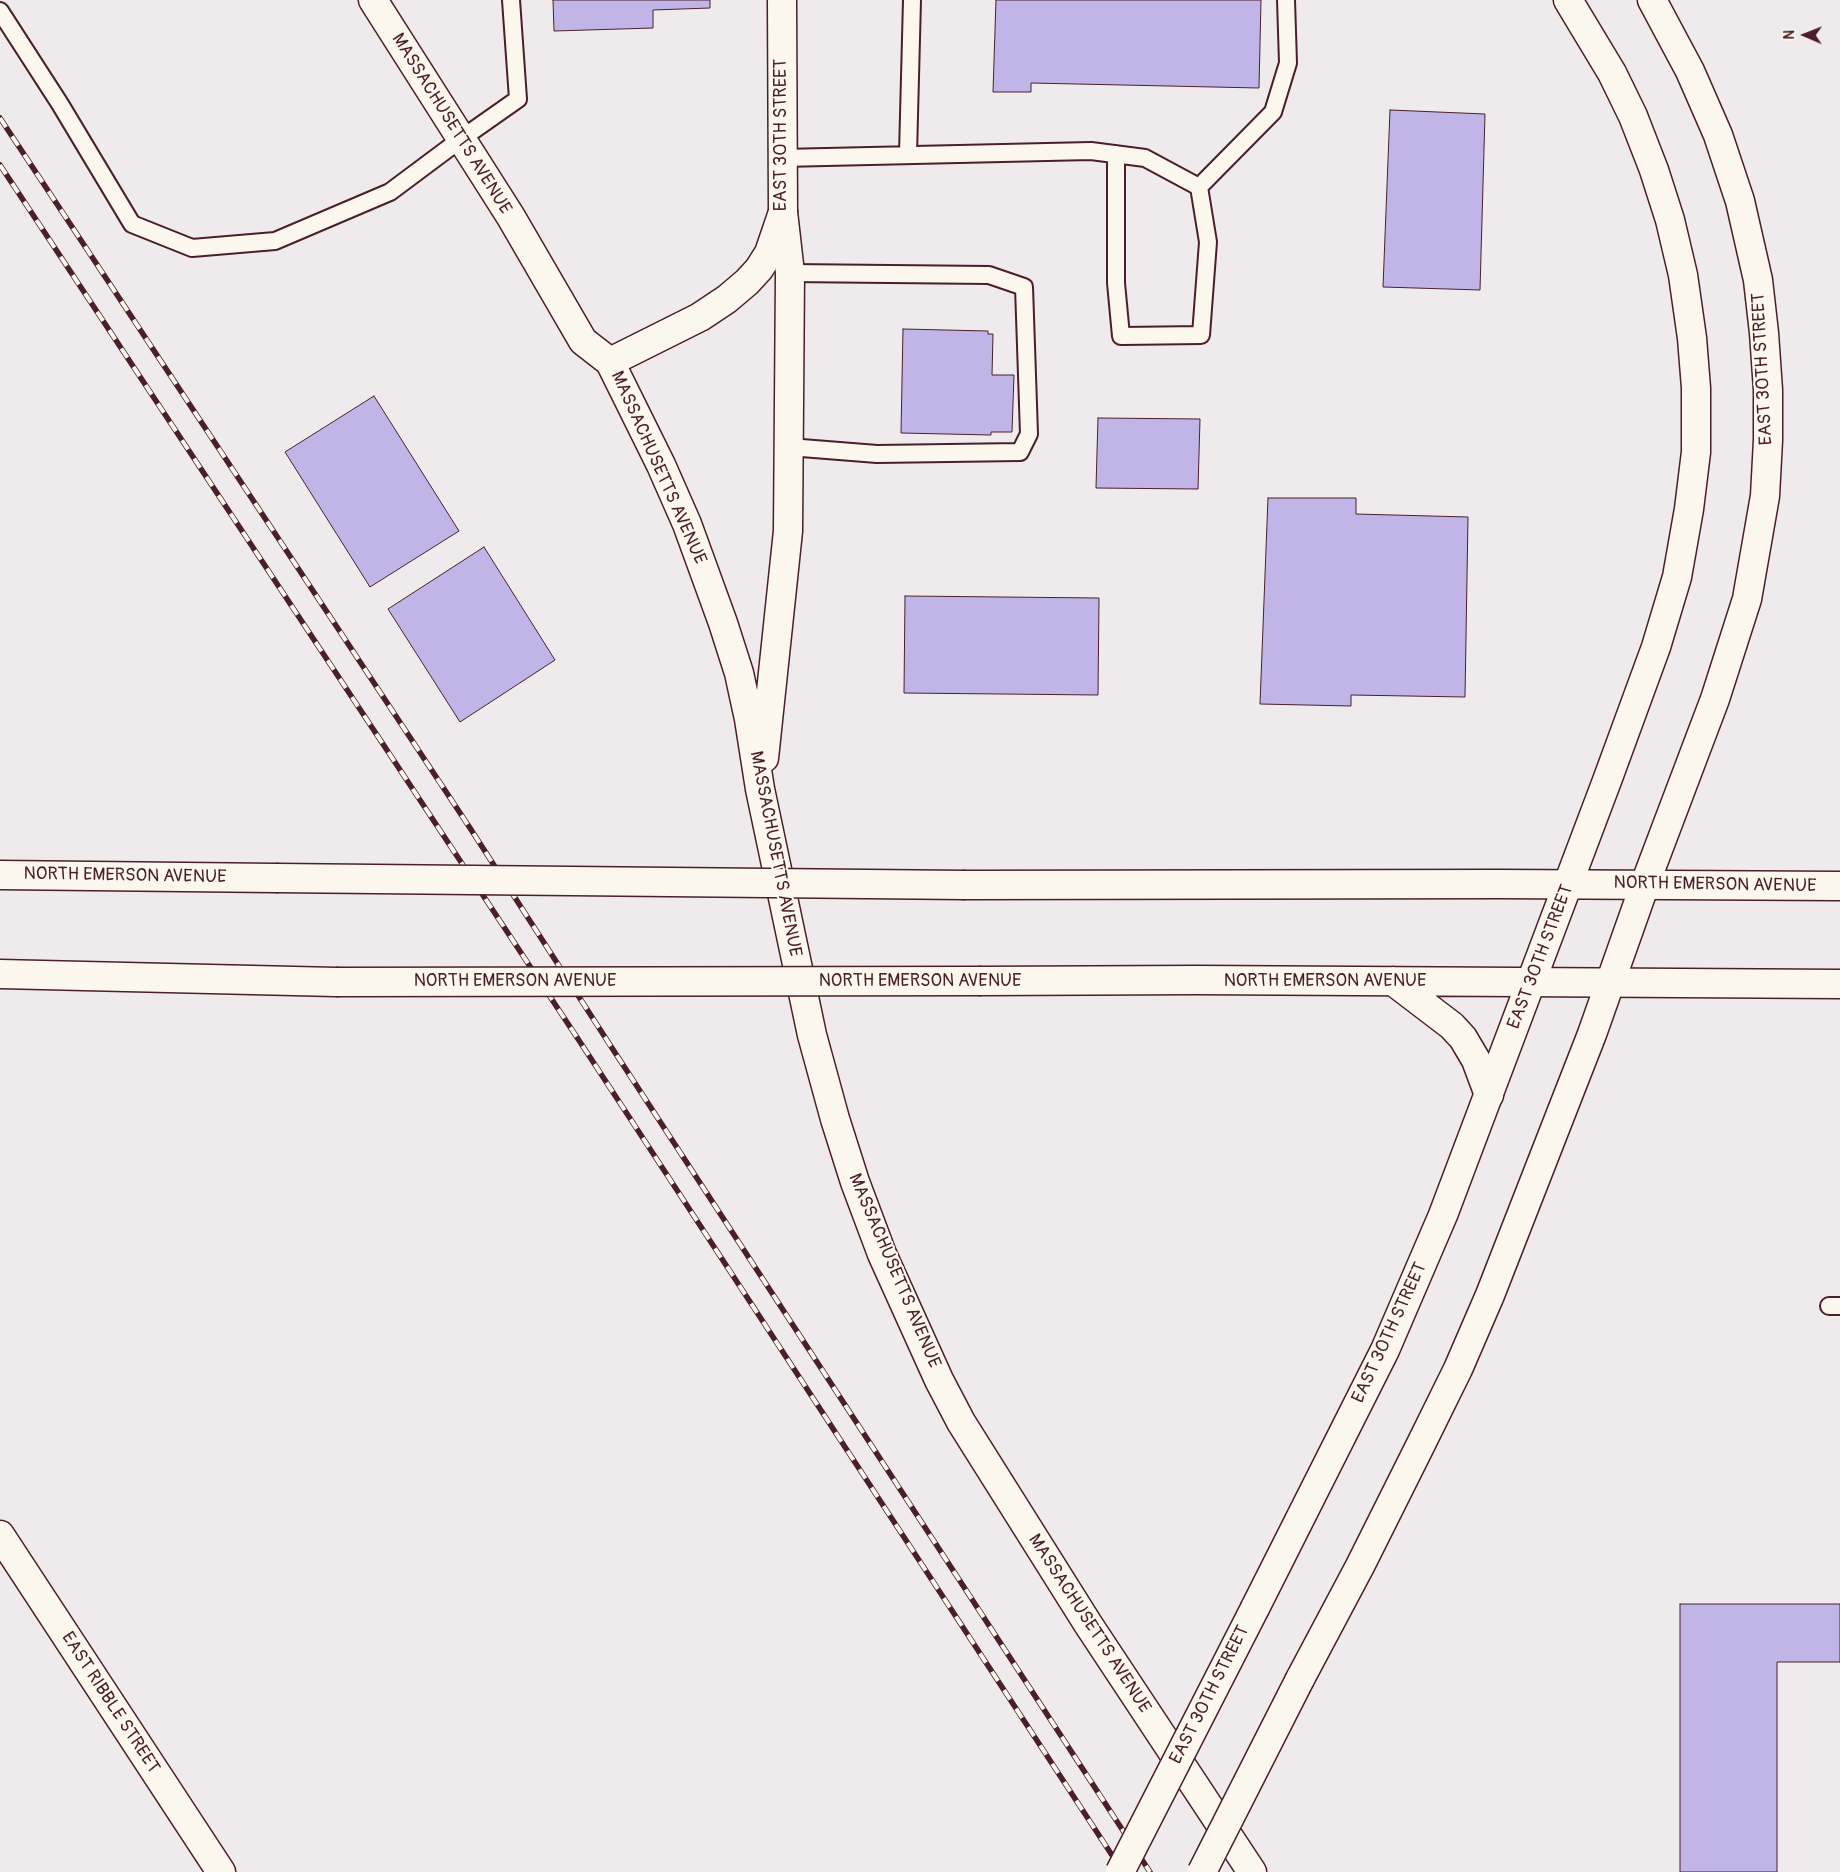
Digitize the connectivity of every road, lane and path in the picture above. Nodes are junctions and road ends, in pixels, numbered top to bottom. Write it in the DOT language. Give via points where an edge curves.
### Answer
graph roads {
  1 [pos="373,0"];
  2 [pos="511,0"];
  3 [pos="782,0"];
  4 [pos="912,0"];
  5 [pos="1286,0"];
  6 [pos="1568,0"];
  7 [pos="1652,0"];
  8 [pos="0,11"];
  9 [pos="461,139"];
  10 [pos="908,154"];
  11 [pos="1116,154"];
  12 [pos="782,158"];
  13 [pos="1199,187"];
  14 [pos="783,212"];
  15 [pos="790,273"];
  16 [pos="610,362"];
  17 [pos="788,447"];
  18 [pos="760,789"];
  19 [pos="0,875"];
  20 [pos="1569,884"];
  21 [pos="1645,884"];
  22 [pos="1840,886"];
  23 [pos="0,974"];
  24 [pos="1393,981"];
  25 [pos="1531,982"];
  26 [pos="1610,982"];
  27 [pos="1840,984"];
  28 [pos="1489,1095"];
  29 [pos="0,1535"];
  30 [pos="221,1872"];
  31 [pos="1120,1872"];
  32 [pos="1202,1872"];
  33 [pos="1252,1872"];
  1 -- 9 [label="main road, MASSACHUSETTS AVENUE"];
  2 -- 9 [label="lane" via="518,99"];
  3 -- 12 [label="main road, EAST 30TH STREET"];
  4 -- 10 [label="lane"];
  5 -- 13 [label="lane" via="1288,63 1274,112"];
  6 -- 20 [label="main road, EAST 30TH STREET" via="1612,73 1654,170 1683,275 1696,388 1696,452 1677,578 1656,647"];
  7 -- 21 [label="main road, EAST 30TH STREET" via="1690,71 1718,135 1740,201 1758,280 1768,390 1768,440 1765,496 1747,599 1715,699"];
  8 -- 9 [label="lane" via="132,224 192,248 276,242 390,192"];
  9 -- 16 [label="main road, MASSACHUSETTS AVENUE" via="583,341"];
  10 -- 11 [label="lane" via="1091,151"];
  10 -- 12 [label="lane"];
  11 -- 13 [label="lane" via="1144,158"];
  11 -- 13 [label="lane" via="1116,282 1121,336 1201,335 1208,242"];
  12 -- 14 [label="main road, EAST 30TH STREET"];
  14 -- 15 [label="main road"];
  14 -- 16 [label="main road, EAST 30TH STREET" via="769,253 747,282 700,317"];
  15 -- 17 [label="main road"];
  15 -- 17 [label="lane" via="990,275 1024,287 1029,434 1020,452 877,454"];
  16 -- 18 [label="main road, MASSACHUSETTS AVENUE" via="683,516 723,624 739,673"];
  17 -- 18 [label="main road" via="788,531"];
  18 -- 33 [label="main road, MASSACHUSETTS AVENUE" via="819,1065 855,1182 915,1329 961,1422 982,1456 1088,1624"];
  19 -- 20 [label="main road, NORTH EMERSON AVENUE, bridge" via="965,885"];
  20 -- 21 [label="main road, NORTH EMERSON AVENUE"];
  20 -- 25 [label="main road, EAST 30TH STREET"];
  21 -- 22 [label="main road, NORTH EMERSON AVENUE"];
  21 -- 26 [label="main road, EAST 30TH STREET"];
  23 -- 24 [label="main road, NORTH EMERSON AVENUE, bridge" via="336,982"];
  24 -- 25 [label="main road, NORTH EMERSON AVENUE"];
  24 -- 28 [label="main road" via="1463,1038 1476,1060"];
  25 -- 26 [label="main road, NORTH EMERSON AVENUE"];
  25 -- 28 [label="main road, EAST 30TH STREET"];
  26 -- 27 [label="main road, NORTH EMERSON AVENUE"];
  26 -- 32 [label="main road, EAST 30TH STREET, bridge" via="1544,1159 1465,1352"];
  28 -- 31 [label="main road, EAST 30TH STREET, bridge" via="1444,1214 1385,1350"];
  29 -- 30 [label="main road, EAST RIBBLE STREET"];
}
